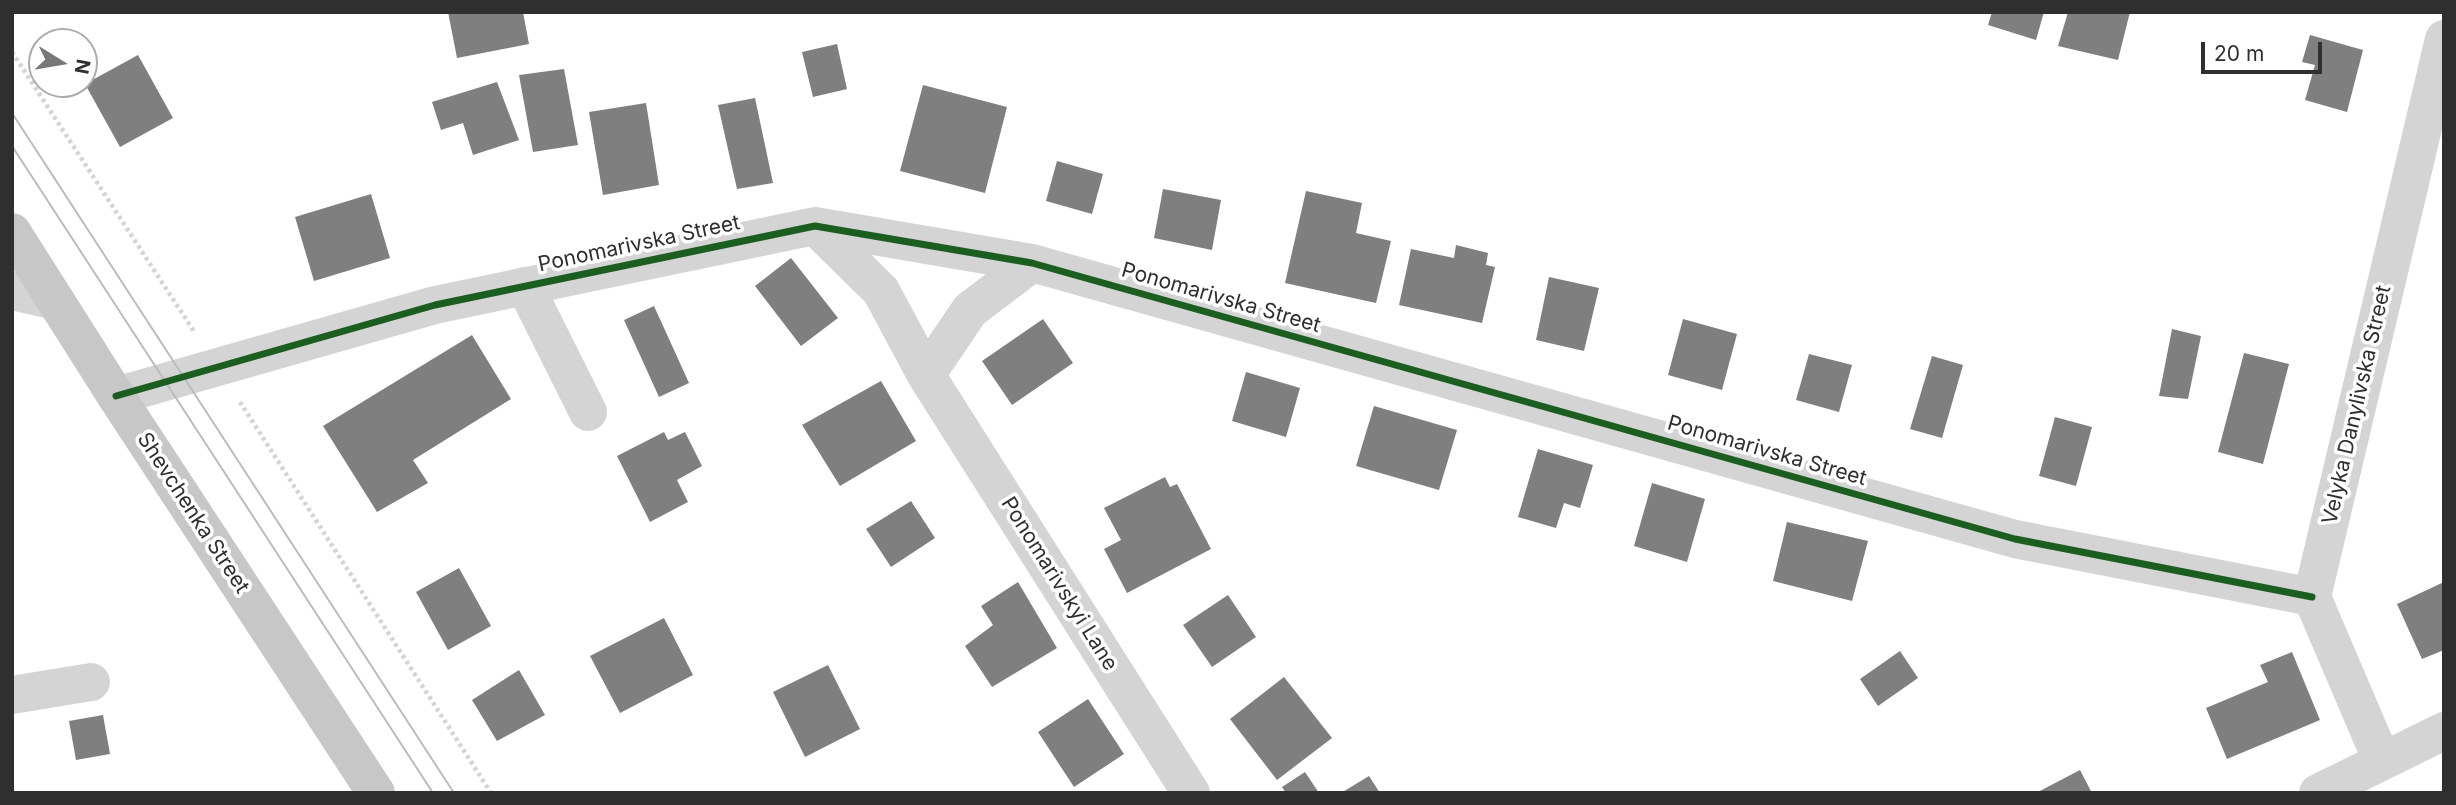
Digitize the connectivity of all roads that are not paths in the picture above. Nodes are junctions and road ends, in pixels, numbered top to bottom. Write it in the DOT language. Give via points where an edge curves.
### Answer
graph roads {
  1 [pos="2444,39"];
  2 [pos="815,226"];
  3 [pos="12,232"];
  4 [pos="1032,263"];
  5 [pos="525,286"];
  6 [pos="12,291"];
  7 [pos="56,301"];
  8 [pos="926,376"];
  9 [pos="116,396"];
  10 [pos="588,412"];
  11 [pos="2312,597"];
  12 [pos="91,682"];
  13 [pos="12,695"];
  14 [pos="2444,731"];
  15 [pos="2382,761"];
  16 [pos="376,793"];
  17 [pos="1191,793"];
  18 [pos="2318,793"];
  1 -- 11 [label="street, Velyka Danylivska Street"];
  2 -- 4 [label="street, Ponomarivska Street"];
  2 -- 5 [label="street, Ponomarivska Street"];
  2 -- 8 [label="street, Ponomarivskyi Lane" via="881,291"];
  3 -- 7 [label="main road, Shevchenka Street"];
  4 -- 8 [label="street" via="970,310"];
  4 -- 11 [label="street, Ponomarivska Street" via="2015,539"];
  5 -- 9 [label="street, Ponomarivska Street" via="435,305"];
  5 -- 10 [label="street"];
  6 -- 7 [label="street"];
  7 -- 9 [label="main road, Shevchenka Street"];
  8 -- 17 [label="street, Ponomarivskyi Lane"];
  9 -- 16 [label="main road, Shevchenka Street"];
  11 -- 15 [label="street"];
  12 -- 13 [label="street"];
  14 -- 15 [label="street"];
  15 -- 18 [label="street"];
}
